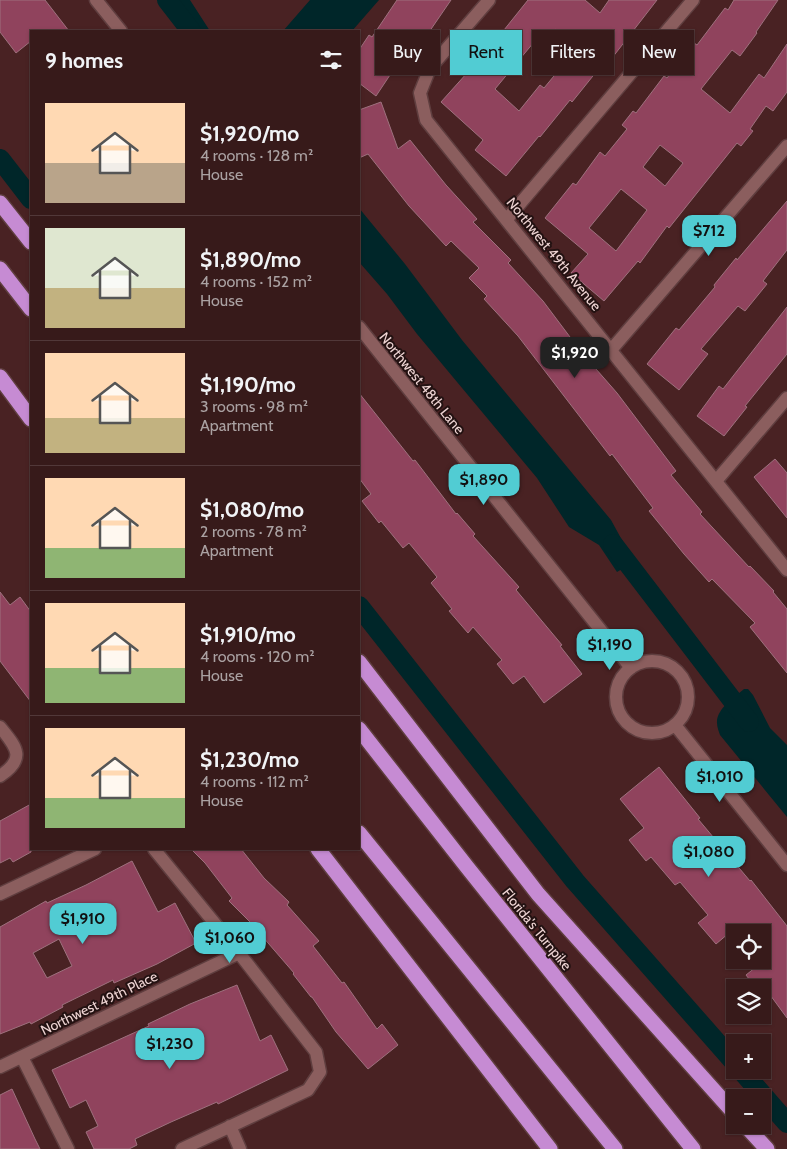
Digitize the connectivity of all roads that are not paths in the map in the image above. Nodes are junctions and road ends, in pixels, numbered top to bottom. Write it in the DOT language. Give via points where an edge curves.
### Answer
graph roads {
  1 [pos="96,0"];
  2 [pos="489,0"];
  3 [pos="693,0"];
  4 [pos="121,30"];
  5 [pos="787,146"];
  6 [pos="0,203"];
  7 [pos="507,219"];
  8 [pos="30,241"];
  9 [pos="0,269"];
  10 [pos="30,308"];
  11 [pos="360,328"];
  12 [pos="611,350"];
  13 [pos="0,377"];
  14 [pos="787,398"];
  15 [pos="30,418"];
  16 [pos="716,481"];
  17 [pos="787,570"];
  18 [pos="360,663"];
  19 [pos="632,668"];
  20 [pos="675,725"];
  21 [pos="0,727"];
  22 [pos="360,730"];
  23 [pos="0,776"];
  24 [pos="360,835"];
  25 [pos="93,850"];
  26 [pos="155,850"];
  27 [pos="319,850"];
  28 [pos="787,865"];
  29 [pos="0,894"];
  30 [pos="239,953"];
  31 [pos="22,1057"];
  32 [pos="0,1067"];
  33 [pos="726,1104"];
  34 [pos="230,1126"];
  35 [pos="753,1134"];
  36 [pos="68,1149"];
  37 [pos="182,1149"];
  38 [pos="240,1149"];
  39 [pos="550,1149"];
  40 [pos="615,1149"];
  41 [pos="693,1149"];
  42 [pos="767,1149"];
  1 -- 4 [label="street"];
  2 -- 7 [label="street, Northwest 49th Avenue" via="430,68 420,93 426,120"];
  3 -- 7 [label="street"];
  5 -- 12 [label="street"];
  6 -- 8 [label="highway"];
  7 -- 12 [label="street, Northwest 49th Avenue"];
  9 -- 10 [label="highway"];
  11 -- 19 [label="street, Northwest 48th Lane"];
  12 -- 16 [label="street, Northwest 49th Avenue"];
  13 -- 15 [label="highway"];
  14 -- 16 [label="street"];
  16 -- 17 [label="street, Northwest 49th Avenue"];
  18 -- 33 [label="highway" via="538,894"];
  19 -- 20 [label="street" via="652,661 673,668 680,675 686,685 687,707"];
  19 -- 20 [label="street" via="618,686 616,698 623,719 632,727 648,733 665,731"];
  20 -- 28 [label="street"];
  21 -- 23 [label="street" via="15,746 16,753 10,769"];
  22 -- 41 [label="highway, Florida's Turnpike"];
  24 -- 40 [label="highway"];
  25 -- 29 [label="street"];
  26 -- 30 [label="street"];
  27 -- 39 [label="highway"];
  30 -- 31 [label="street, Northwest 49th Place"];
  30 -- 34 [label="street" via="316,1052 320,1072 308,1090"];
  31 -- 32 [label="street, Northwest 49th Place"];
  31 -- 36 [label="street"];
  34 -- 37 [label="street"];
  34 -- 38 [label="street"];
  35 -- 42 [label="highway"];
}
